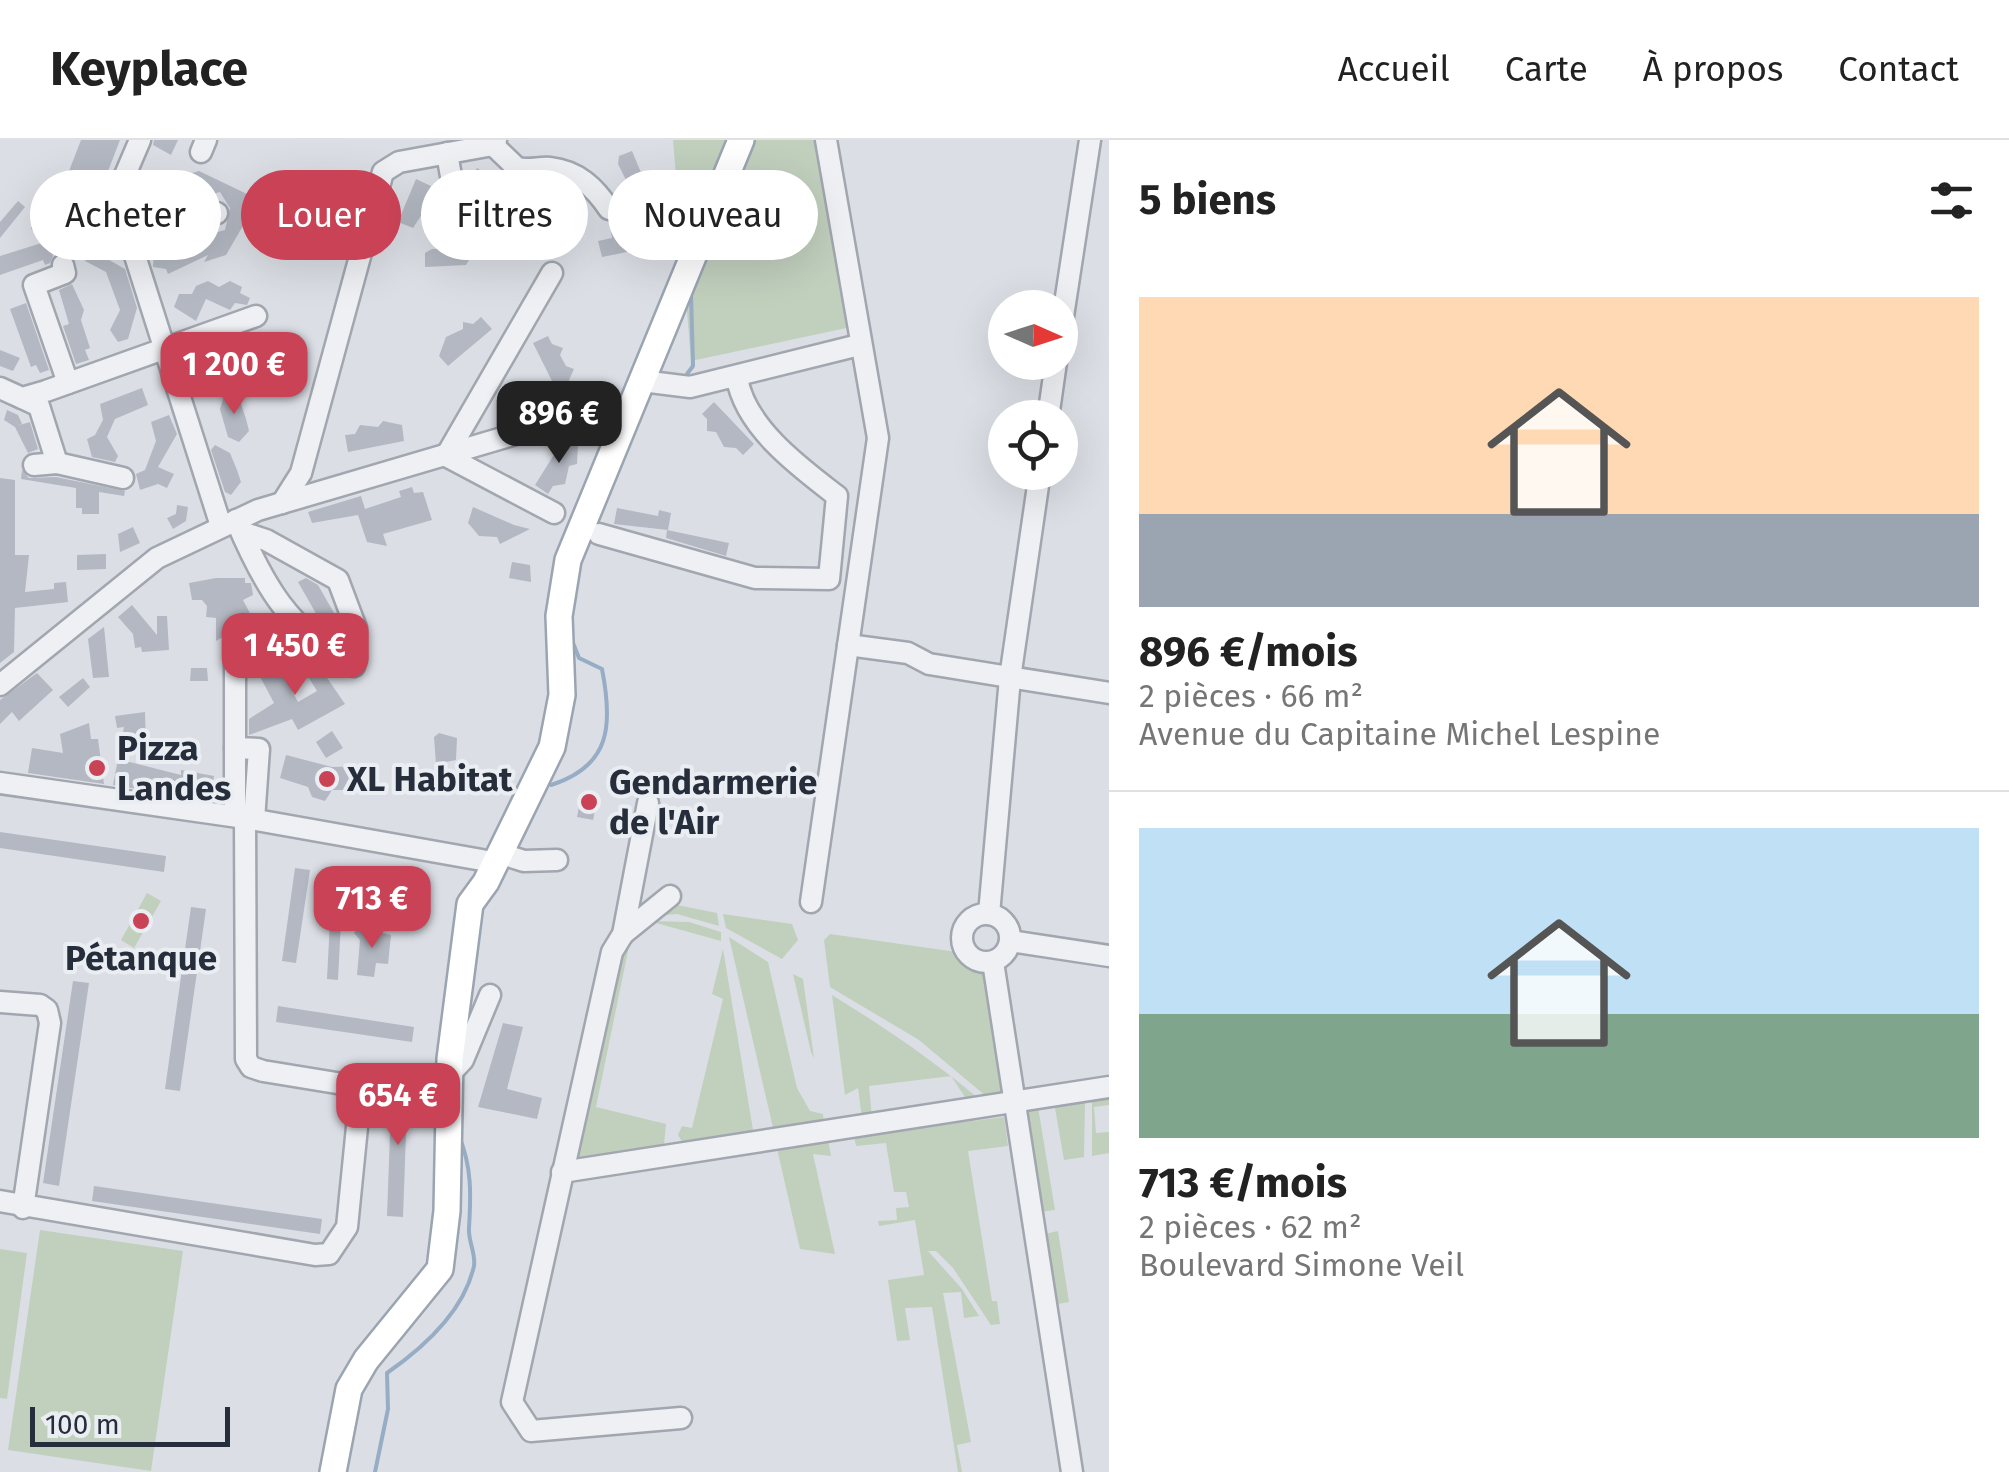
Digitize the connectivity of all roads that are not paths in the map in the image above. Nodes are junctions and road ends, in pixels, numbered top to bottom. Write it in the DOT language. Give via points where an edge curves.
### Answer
graph roads {
  1 [pos="140,140"];
  2 [pos="741,140"];
  3 [pos="826,140"];
  4 [pos="1090,140"];
  5 [pos="495,142"];
  6 [pos="447,153"];
  7 [pos="127,170"];
  8 [pos="450,170"];
  9 [pos="608,208"];
  10 [pos="135,260"];
  11 [pos="62,265"];
  12 [pos="552,274"];
  13 [pos="1067,290"];
  14 [pos="256,316"];
  15 [pos="855,346"];
  16 [pos="166,347"];
  17 [pos="737,378"];
  18 [pos="642,381"];
  19 [pos="68,383"];
  20 [pos="0,388"];
  21 [pos="22,398"];
  22 [pos="560,421"];
  23 [pos="446,456"];
  24 [pos="57,463"];
  25 [pos="34,465"];
  26 [pos="124,478"];
  27 [pos="1037,490"];
  28 [pos="282,502"];
  29 [pos="554,513"];
  30 [pos="233,526"];
  31 [pos="599,534"];
  32 [pos="235,644"];
  33 [pos="848,645"];
  34 [pos="1010,678"];
  35 [pos="0,685"];
  36 [pos="1109,693"];
  37 [pos="0,782"];
  38 [pos="648,803"];
  39 [pos="245,818"];
  40 [pos="496,857"];
  41 [pos="557,860"];
  42 [pos="670,896"];
  43 [pos="811,902"];
  44 [pos="989,914"];
  45 [pos="622,934"];
  46 [pos="1010,941"];
  47 [pos="1109,956"];
  48 [pos="993,962"];
  49 [pos="490,995"];
  50 [pos="0,1002"];
  51 [pos="449,1076"];
  52 [pos="1109,1087"];
  53 [pos="1014,1105"];
  54 [pos="562,1172"];
  55 [pos="0,1201"];
  56 [pos="23,1208"];
  57 [pos="682,1418"];
  58 [pos="333,1472"];
  59 [pos="1072,1472"];
  1 -- 7 [label="street"];
  2 -- 18 [label="main road"];
  3 -- 33 [label="street" via="878,438"];
  4 -- 13 [label="street"];
  5 -- 6 [label="street"];
  5 -- 9 [label="street" via="518,168 572,174"];
  6 -- 8 [label="street"];
  6 -- 28 [label="street" via="399,162 383,172 301,473"];
  10 -- 16 [label="street"];
  11 -- 19 [label="street" via="65,273 34,285"];
  12 -- 23 [label="street"];
  14 -- 16 [label="street"];
  15 -- 17 [label="street"];
  16 -- 19 [label="street"];
  16 -- 30 [label="street"];
  17 -- 18 [label="street" via="690,387"];
  17 -- 31 [label="street" via="741,403 800,468 837,496 829,579 755,578"];
  18 -- 40 [label="main road" via="568,560 559,616 562,695 552,746"];
  19 -- 21 [label="street"];
  20 -- 21 [label="street"];
  21 -- 24 [label="street" via="40,406"];
  22 -- 23 [label="street"];
  23 -- 28 [label="street"];
  23 -- 29 [label="street"];
  24 -- 25 [label="street"];
  24 -- 26 [label="street"];
  27 -- 34 [label="street"];
  28 -- 30 [label="street"];
  30 -- 30 [label="street" via="270,595 311,638 354,666 356,628 338,580"];
  30 -- 35 [label="street" via="158,558"];
  32 -- 39 [label="street" via="235,748"];
  33 -- 34 [label="street" via="908,652 928,664"];
  33 -- 43 [label="street"];
  34 -- 36 [label="street"];
  34 -- 44 [label="street"];
  37 -- 39 [label="street"];
  38 -- 45 [label="street"];
  39 -- 40 [label="street"];
  39 -- 56 [label="street" via="246,1059 263,1072 361,1086 347,1227 329,1254 315,1255"];
  40 -- 41 [label="street"];
  40 -- 51 [label="main road" via="470,904"];
  42 -- 45 [label="street"];
  44 -- 46 [label="street" via="1004,922"];
  44 -- 48 [label="street" via="969,921 962,943 977,961"];
  45 -- 54 [label="street" via="612,952"];
  46 -- 47 [label="street"];
  46 -- 48 [label="street"];
  48 -- 53 [label="street"];
  49 -- 51 [label="street" via="463,1060"];
  50 -- 56 [label="street" via="40,1006 50,1023"];
  51 -- 58 [label="main road" via="440,1269 349,1389"];
  52 -- 53 [label="street"];
  53 -- 54 [label="street"];
  53 -- 59 [label="street"];
  54 -- 57 [label="street" via="512,1402 531,1431"];
  55 -- 56 [label="street"];
}
